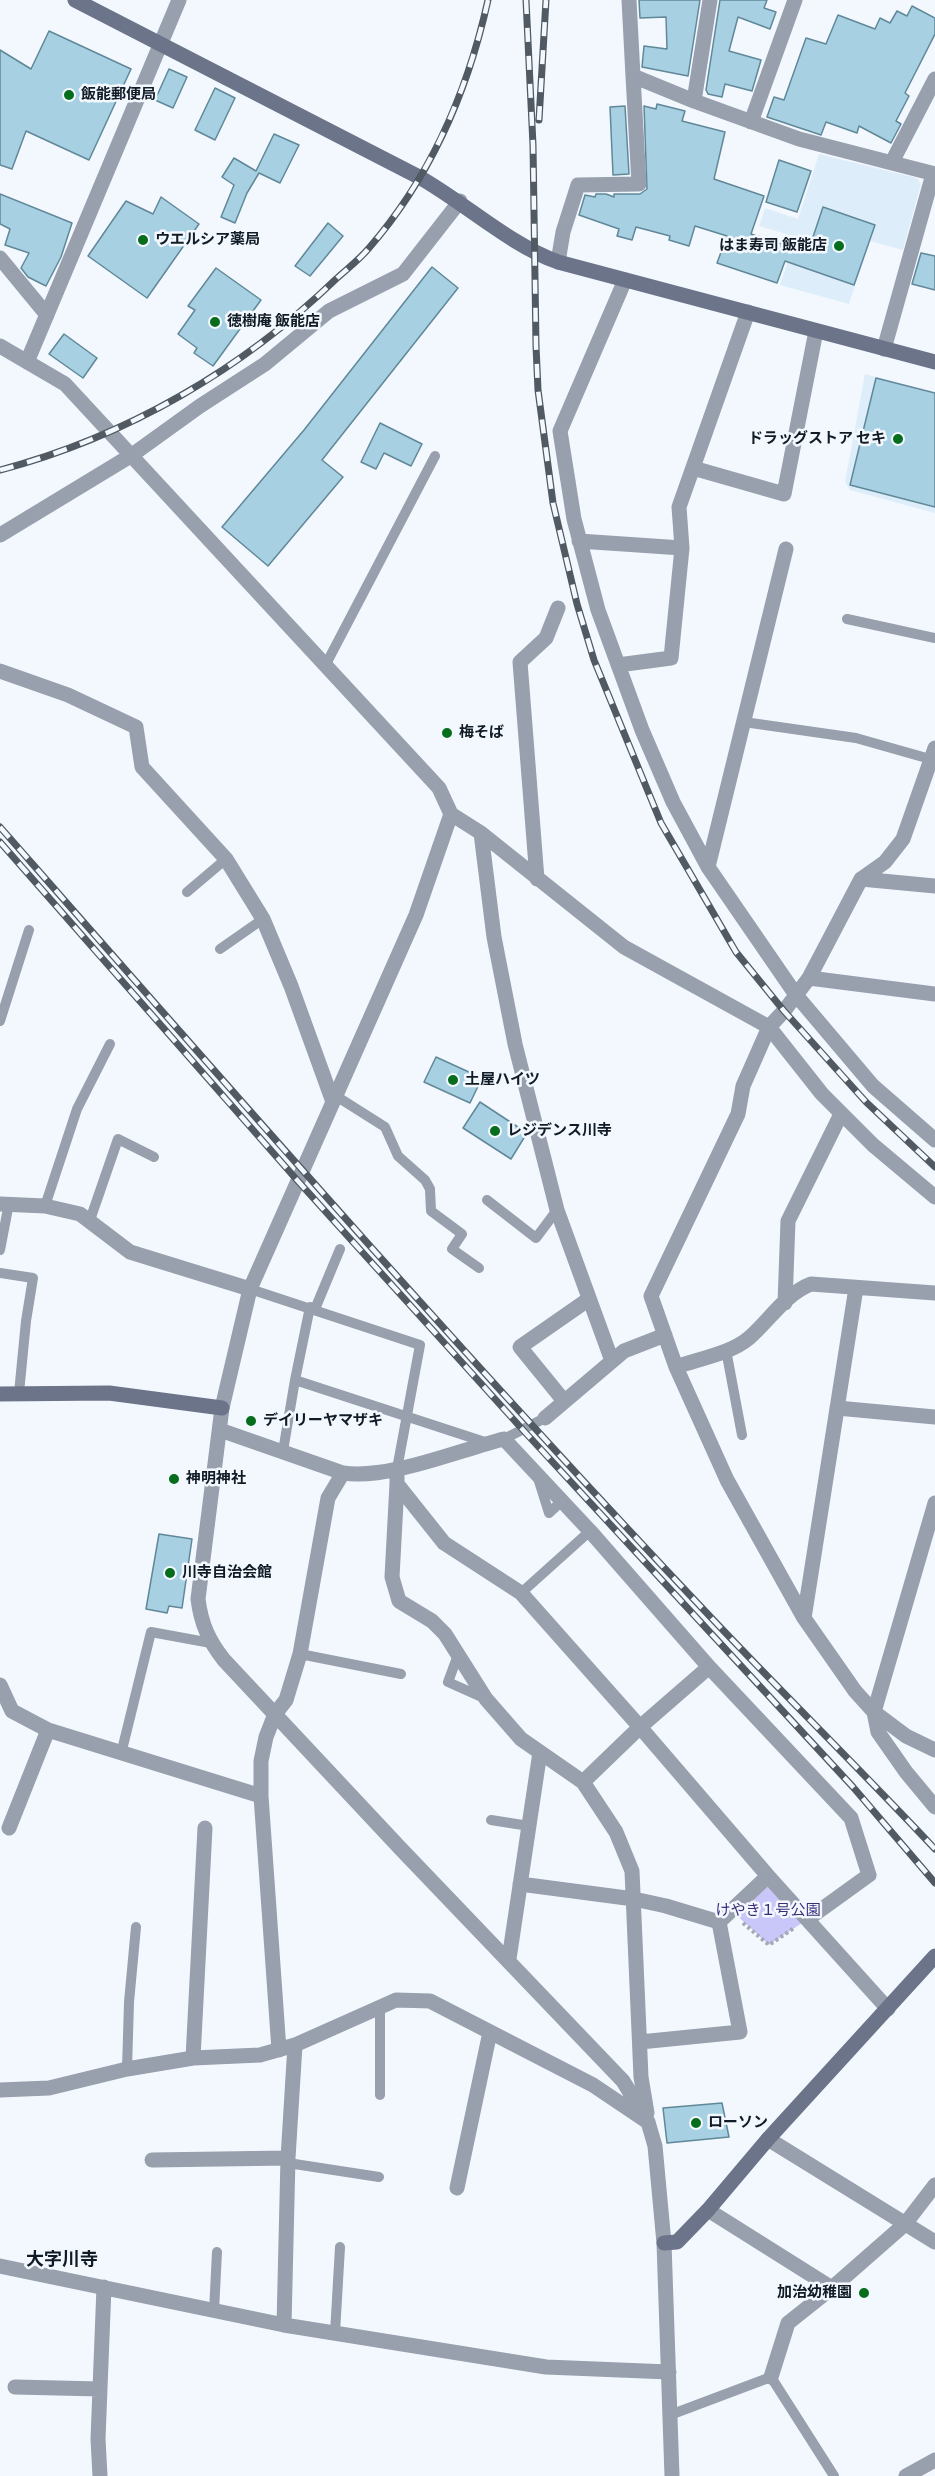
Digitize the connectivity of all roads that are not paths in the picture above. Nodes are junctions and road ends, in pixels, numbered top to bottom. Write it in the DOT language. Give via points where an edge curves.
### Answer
graph roads {
  1 [pos="75,0"];
  2 [pos="180,0"];
  3 [pos="629,0"];
  4 [pos="710,0"];
  5 [pos="795,0"];
  6 [pos="161,45"];
  7 [pos="633,76"];
  8 [pos="935,79"];
  9 [pos="694,101"];
  10 [pos="751,122"];
  11 [pos="892,162"];
  12 [pos="934,174"];
  13 [pos="460,201"];
  14 [pos="0,258"];
  15 [pos="558,262"];
  16 [pos="625,280"];
  17 [pos="748,312"];
  18 [pos="47,315"];
  19 [pos="816,331"];
  20 [pos="0,346"];
  21 [pos="884,349"];
  22 [pos="27,362"];
  23 [pos="935,362"];
  24 [pos="132,455"];
  25 [pos="435,456"];
  26 [pos="693,468"];
  27 [pos="0,535"];
  28 [pos="579,541"];
  29 [pos="682,548"];
  30 [pos="786,549"];
  31 [pos="558,608"];
  32 [pos="847,619"];
  33 [pos="935,638"];
  34 [pos="618,665"];
  35 [pos="325,666"];
  36 [pos="0,671"];
  37 [pos="744,722"];
  38 [pos="932,753"];
  39 [pos="451,814"];
  40 [pos="481,833"];
  41 [pos="225,859"];
  42 [pos="708,867"];
  43 [pos="537,879"];
  44 [pos="861,879"];
  45 [pos="935,886"];
  46 [pos="187,892"];
  47 [pos="263,919"];
  48 [pos="29,930"];
  49 [pos="220,949"];
  50 [pos="809,978"];
  51 [pos="935,994"];
  52 [pos="796,995"];
  53 [pos="0,1021"];
  54 [pos="769,1027"];
  55 [pos="110,1044"];
  56 [pos="334,1099"];
  57 [pos="841,1114"];
  58 [pos="935,1140"];
  59 [pos="154,1158"];
  60 [pos="935,1197"];
  61 [pos="487,1200"];
  62 [pos="5,1203"];
  63 [pos="45,1206"];
  64 [pos="557,1210"];
  65 [pos="90,1220"];
  66 [pos="0,1250"];
  67 [pos="340,1250"];
  68 [pos="479,1268"];
  69 [pos="0,1273"];
  70 [pos="856,1288"];
  71 [pos="250,1289"];
  72 [pos="935,1293"];
  73 [pos="589,1299"];
  74 [pos="785,1303"];
  75 [pos="312,1308"];
  76 [pos="665,1335"];
  77 [pos="726,1350"];
  78 [pos="612,1361"];
  79 [pos="676,1367"];
  80 [pos="295,1380"];
  81 [pos="19,1393"];
  82 [pos="0,1394"];
  83 [pos="564,1401"];
  84 [pos="222,1408"];
  85 [pos="837,1408"];
  86 [pos="407,1417"];
  87 [pos="935,1417"];
  88 [pos="545,1418"];
  89 [pos="220,1430"];
  90 [pos="742,1435"];
  91 [pos="504,1439"];
  92 [pos="488,1443"];
  93 [pos="283,1451"];
  94 [pos="343,1473"];
  95 [pos="397,1476"];
  96 [pos="935,1503"];
  97 [pos="590,1531"];
  98 [pos="521,1593"];
  99 [pos="804,1618"];
  100 [pos="211,1643"];
  101 [pos="300,1654"];
  102 [pos="458,1654"];
  103 [pos="709,1667"];
  104 [pos="400,1674"];
  105 [pos="0,1685"];
  106 [pos="486,1699"];
  107 [pos="874,1712"];
  108 [pos="275,1714"];
  109 [pos="640,1727"];
  110 [pos="48,1730"];
  111 [pos="935,1750"];
  112 [pos="540,1752"];
  113 [pos="121,1754"];
  114 [pos="583,1782"];
  115 [pos="261,1796"];
  116 [pos="935,1807"];
  117 [pos="491,1820"];
  118 [pos="529,1826"];
  119 [pos="9,1828"];
  120 [pos="205,1828"];
  121 [pos="768,1876"];
  122 [pos="520,1884"];
  123 [pos="634,1899"];
  124 [pos="808,1919"];
  125 [pos="719,1922"];
  126 [pos="136,1927"];
  127 [pos="935,1956"];
  128 [pos="509,1959"];
  129 [pos="380,2007"];
  130 [pos="888,2009"];
  131 [pos="490,2032"];
  132 [pos="640,2042"];
  133 [pos="295,2045"];
  134 [pos="279,2050"];
  135 [pos="193,2058"];
  136 [pos="127,2069"];
  137 [pos="0,2090"];
  138 [pos="380,2095"];
  139 [pos="648,2122"];
  140 [pos="768,2139"];
  141 [pos="152,2160"];
  142 [pos="288,2161"];
  143 [pos="379,2177"];
  144 [pos="935,2184"];
  145 [pos="456,2188"];
  146 [pos="708,2211"];
  147 [pos="905,2224"];
  148 [pos="935,2242"];
  149 [pos="664,2243"];
  150 [pos="340,2247"];
  151 [pos="217,2252"];
  152 [pos="0,2266"];
  153 [pos="104,2287"];
  154 [pos="832,2288"];
  155 [pos="214,2311"];
  156 [pos="284,2325"];
  157 [pos="335,2333"];
  158 [pos="669,2372"];
  159 [pos="771,2377"];
  160 [pos="15,2387"];
  161 [pos="100,2389"];
  162 [pos="670,2415"];
  163 [pos="928,2468"];
  164 [pos="100,2476"];
  165 [pos="672,2476"];
  166 [pos="834,2476"];
  167 [pos="906,2476"];
  1 -- 6 [label="street"];
  2 -- 6 [label="street"];
  3 -- 7 [label="street"];
  4 -- 9 [label="street"];
  5 -- 10 [label="street"];
  6 -- 13 [label="street"];
  6 -- 18 [label="street"];
  7 -- 9 [label="street"];
  7 -- 15 [label="street" via="639,184 578,185"];
  8 -- 11 [label="street"];
  9 -- 10 [label="street"];
  10 -- 11 [label="street" via="799,139"];
  11 -- 12 [label="street"];
  12 -- 21 [label="street"];
  13 -- 15 [label="street" via="535,254"];
  13 -- 24 [label="street" via="403,274 329,311 265,364"];
  14 -- 18 [label="street"];
  15 -- 16 [label="street"];
  16 -- 17 [label="street"];
  16 -- 28 [label="street" via="560,431"];
  17 -- 19 [label="street"];
  17 -- 26 [label="street"];
  18 -- 22 [label="street"];
  19 -- 21 [label="street"];
  19 -- 26 [label="street" via="784,494"];
  20 -- 22 [label="street"];
  21 -- 23 [label="street"];
  22 -- 24 [label="street" via="64,384"];
  24 -- 27 [label="street"];
  24 -- 35 [label="street"];
  25 -- 35 [label="lane"];
  26 -- 29 [label="street" via="679,507"];
  28 -- 29 [label="street"];
  28 -- 34 [label="street"];
  29 -- 34 [label="street" via="671,658"];
  30 -- 37 [label="street"];
  31 -- 43 [label="street" via="546,638 520,662"];
  32 -- 33 [label="lane"];
  34 -- 42 [label="street" via="673,802"];
  35 -- 39 [label="street" via="439,788"];
  36 -- 41 [label="street" via="68,695 136,727 141,767"];
  37 -- 38 [label="lane"];
  37 -- 42 [label="street"];
  38 -- 44 [label="street" via="903,839 885,862"];
  39 -- 40 [label="street"];
  39 -- 56 [label="street" via="416,915"];
  40 -- 43 [label="street"];
  40 -- 64 [label="street" via="494,937 515,1044"];
  41 -- 46 [label="lane"];
  41 -- 47 [label="street"];
  42 -- 52 [label="street"];
  43 -- 54 [label="street" via="624,947"];
  44 -- 45 [label="street"];
  44 -- 50 [label="street"];
  47 -- 49 [label="lane"];
  47 -- 56 [label="street"];
  48 -- 53 [label="lane"];
  50 -- 51 [label="street"];
  50 -- 52 [label="street"];
  52 -- 54 [label="street"];
  52 -- 58 [label="street" via="873,1086"];
  54 -- 57 [label="street"];
  54 -- 76 [label="street" via="743,1086 738,1114 651,1296"];
  55 -- 63 [label="lane" via="77,1109"];
  56 -- 68 [label="lane" via="385,1127 398,1156 430,1189 431,1211 462,1234 452,1249"];
  56 -- 71 [label="street"];
  57 -- 60 [label="street"];
  57 -- 74 [label="street" via="788,1221"];
  59 -- 65 [label="lane" via="118,1139"];
  61 -- 64 [label="lane" via="536,1238"];
  62 -- 63 [label="street"];
  62 -- 66 [label="lane"];
  63 -- 65 [label="street"];
  64 -- 73 [label="street"];
  65 -- 71 [label="street" via="130,1252"];
  67 -- 75 [label="lane"];
  69 -- 81 [label="lane" via="33,1278"];
  70 -- 72 [label="street"];
  70 -- 74 [label="street" via="811,1284 798,1289"];
  70 -- 85 [label="street"];
  71 -- 75 [label="lane"];
  71 -- 84 [label="street"];
  73 -- 78 [label="street"];
  73 -- 83 [label="street" via="520,1347"];
  74 -- 77 [label="street" via="747,1340"];
  75 -- 80 [label="lane"];
  75 -- 86 [label="lane" via="420,1345"];
  76 -- 78 [label="street" via="624,1351"];
  76 -- 79 [label="street"];
  77 -- 79 [label="street"];
  77 -- 90 [label="lane"];
  78 -- 83 [label="street"];
  79 -- 99 [label="street" via="727,1480"];
  80 -- 86 [label="lane"];
  80 -- 93 [label="lane"];
  81 -- 82 [label="street"];
  81 -- 84 [label="street" via="109,1393"];
  83 -- 88 [label="street"];
  84 -- 89 [label="street"];
  85 -- 87 [label="street"];
  85 -- 99 [label="street"];
  86 -- 92 [label="lane"];
  86 -- 95 [label="lane"];
  88 -- 91 [label="lane"];
  89 -- 93 [label="street"];
  89 -- 100 [label="street" via="198,1599 200,1620"];
  91 -- 92 [label="street"];
  91 -- 97 [label="street"];
  92 -- 95 [label="street"];
  93 -- 94 [label="street"];
  94 -- 95 [label="street"];
  94 -- 101 [label="street" via="328,1498"];
  95 -- 98 [label="street" via="444,1543"];
  95 -- 102 [label="street" via="392,1577 399,1601 432,1621"];
  96 -- 107 [label="street"];
  97 -- 98 [label="lane"];
  97 -- 103 [label="street"];
  98 -- 109 [label="street"];
  99 -- 107 [label="street"];
  100 -- 108 [label="street"];
  100 -- 113 [label="lane" via="151,1632"];
  101 -- 104 [label="lane"];
  101 -- 108 [label="street" via="286,1700"];
  102 -- 106 [label="street"];
  102 -- 106 [label="lane" via="448,1682"];
  103 -- 109 [label="street"];
  103 -- 124 [label="street" via="850,1818 869,1875"];
  105 -- 110 [label="street" via="12,1711"];
  106 -- 112 [label="street" via="520,1739"];
  107 -- 111 [label="street" via="906,1736"];
  107 -- 116 [label="street" via="878,1732"];
  108 -- 115 [label="street" via="261,1761"];
  108 -- 128 [label="street"];
  109 -- 114 [label="street"];
  109 -- 121 [label="street"];
  110 -- 113 [label="street"];
  110 -- 119 [label="street"];
  112 -- 114 [label="street"];
  112 -- 118 [label="street"];
  113 -- 115 [label="street"];
  114 -- 123 [label="street" via="616,1832 632,1871"];
  115 -- 134 [label="street"];
  117 -- 118 [label="lane"];
  118 -- 122 [label="street"];
  120 -- 135 [label="street"];
  121 -- 124 [label="street"];
  121 -- 125 [label="street"];
  122 -- 123 [label="street"];
  122 -- 128 [label="street"];
  123 -- 125 [label="street"];
  123 -- 132 [label="street"];
  124 -- 130 [label="street"];
  125 -- 132 [label="street" via="740,2032"];
  126 -- 136 [label="lane"];
  127 -- 130 [label="street"];
  128 -- 139 [label="street" via="623,2081"];
  129 -- 131 [label="street" via="396,2000 430,2001"];
  129 -- 133 [label="street"];
  129 -- 138 [label="lane"];
  130 -- 140 [label="street"];
  131 -- 139 [label="street" via="593,2085"];
  131 -- 145 [label="street"];
  132 -- 139 [label="street"];
  133 -- 134 [label="street"];
  133 -- 142 [label="street"];
  134 -- 135 [label="street" via="260,2055"];
  135 -- 136 [label="street"];
  136 -- 137 [label="street" via="50,2088"];
  139 -- 149 [label="street" via="655,2146"];
  140 -- 146 [label="street"];
  140 -- 147 [label="street"];
  141 -- 142 [label="street"];
  142 -- 143 [label="lane"];
  142 -- 156 [label="street"];
  144 -- 147 [label="street"];
  146 -- 149 [label="street" via="677,2242"];
  146 -- 154 [label="street"];
  147 -- 148 [label="street"];
  147 -- 154 [label="street"];
  149 -- 158 [label="street"];
  150 -- 157 [label="lane"];
  151 -- 155 [label="lane"];
  152 -- 153 [label="street"];
  153 -- 155 [label="street"];
  153 -- 161 [label="street"];
  154 -- 159 [label="street" via="788,2323"];
  155 -- 156 [label="street"];
  156 -- 157 [label="street"];
  157 -- 158 [label="street" via="546,2367"];
  158 -- 162 [label="street"];
  159 -- 162 [label="lane"];
  159 -- 166 [label="lane"];
  160 -- 161 [label="street"];
  161 -- 164 [label="street"];
  162 -- 165 [label="street"];
  163 -- 167 [label="street"];
}
